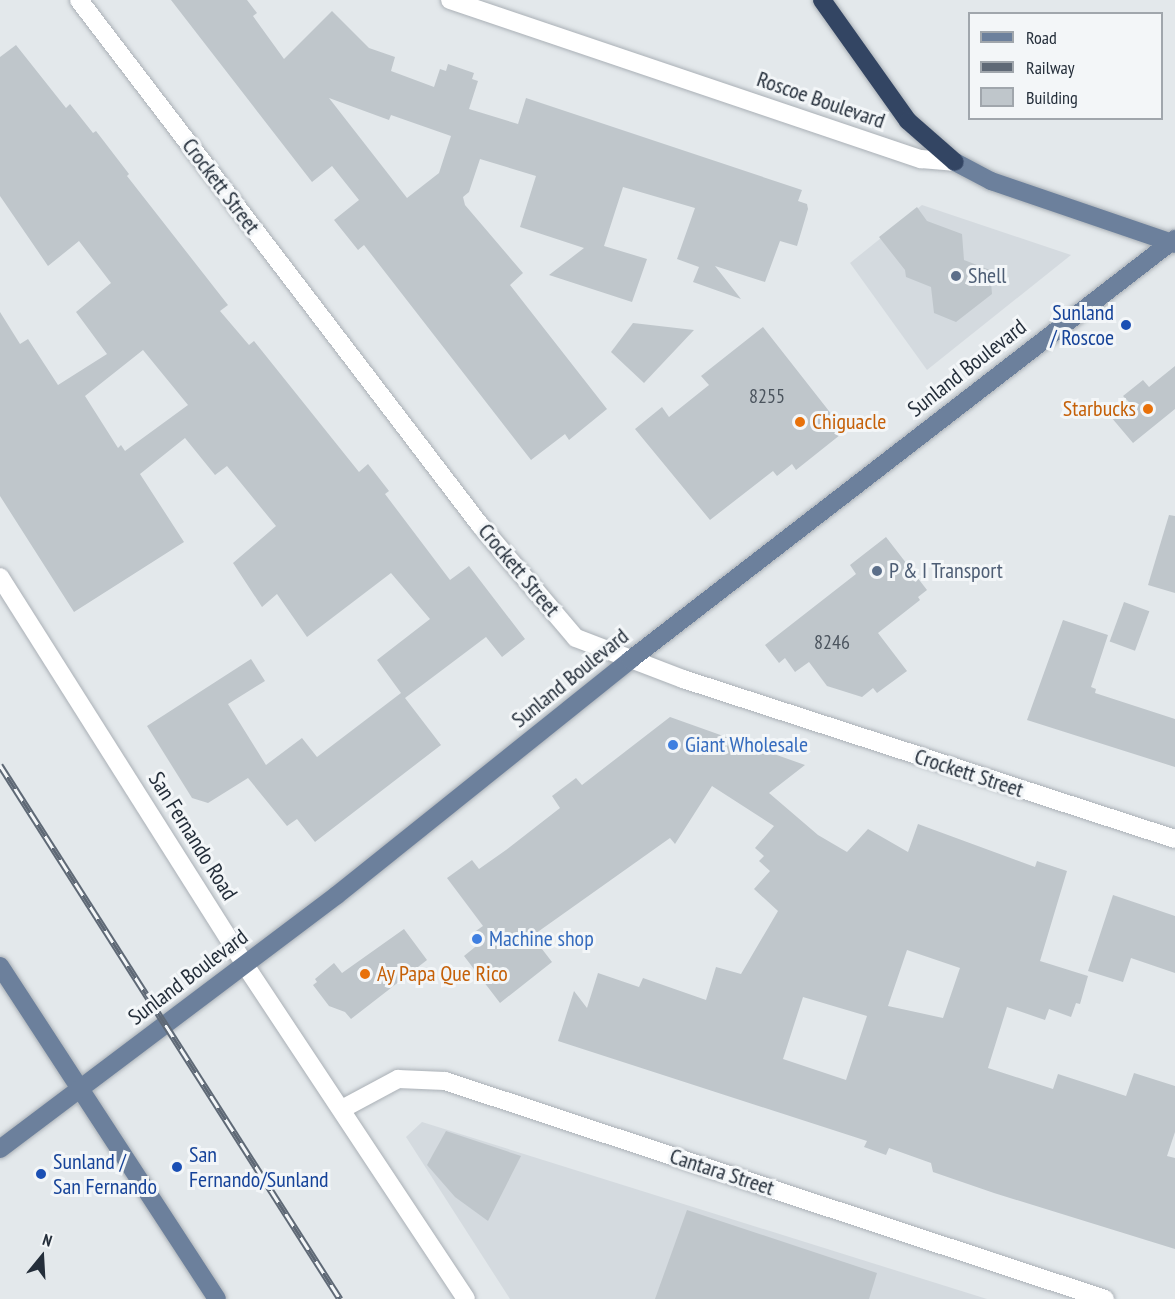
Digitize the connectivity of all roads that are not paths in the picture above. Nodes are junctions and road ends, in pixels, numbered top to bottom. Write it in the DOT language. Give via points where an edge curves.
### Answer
graph roads {
  1 [pos="79,0"];
  2 [pos="450,0"];
  3 [pos="822,0"];
  4 [pos="955,162"];
  5 [pos="1175,222"];
  6 [pos="1172,242"];
  7 [pos="0,577"];
  8 [pos="630,660"];
  9 [pos="1175,839"];
  10 [pos="245,965"];
  11 [pos="0,966"];
  12 [pos="80,1089"];
  13 [pos="342,1109"];
  14 [pos="0,1149"];
  15 [pos="217,1299"];
  16 [pos="466,1299"];
  17 [pos="1105,1299"];
  1 -- 8 [label="street, Crockett Street" via="480,525 576,638"];
  2 -- 4 [label="street, Roscoe Boulevard" via="921,159"];
  3 -- 4 [label="highway" via="908,121"];
  4 -- 6 [label="main road, Roscoe Boulevard" via="991,181"];
  5 -- 6 [label="main road"];
  6 -- 8 [label="main road, Sunland Boulevard"];
  7 -- 10 [label="street, San Fernando Road"];
  8 -- 9 [label="street, Crockett Street"];
  8 -- 10 [label="main road, Sunland Boulevard"];
  10 -- 12 [label="main road, Sunland Boulevard"];
  10 -- 13 [label="street, San Fernando Road"];
  11 -- 12 [label="main road"];
  12 -- 14 [label="main road, Sunland Boulevard"];
  12 -- 15 [label="main road"];
  13 -- 16 [label="street, San Fernando Road"];
  13 -- 17 [label="street, Cantara Street" via="398,1079 446,1081"];
}
